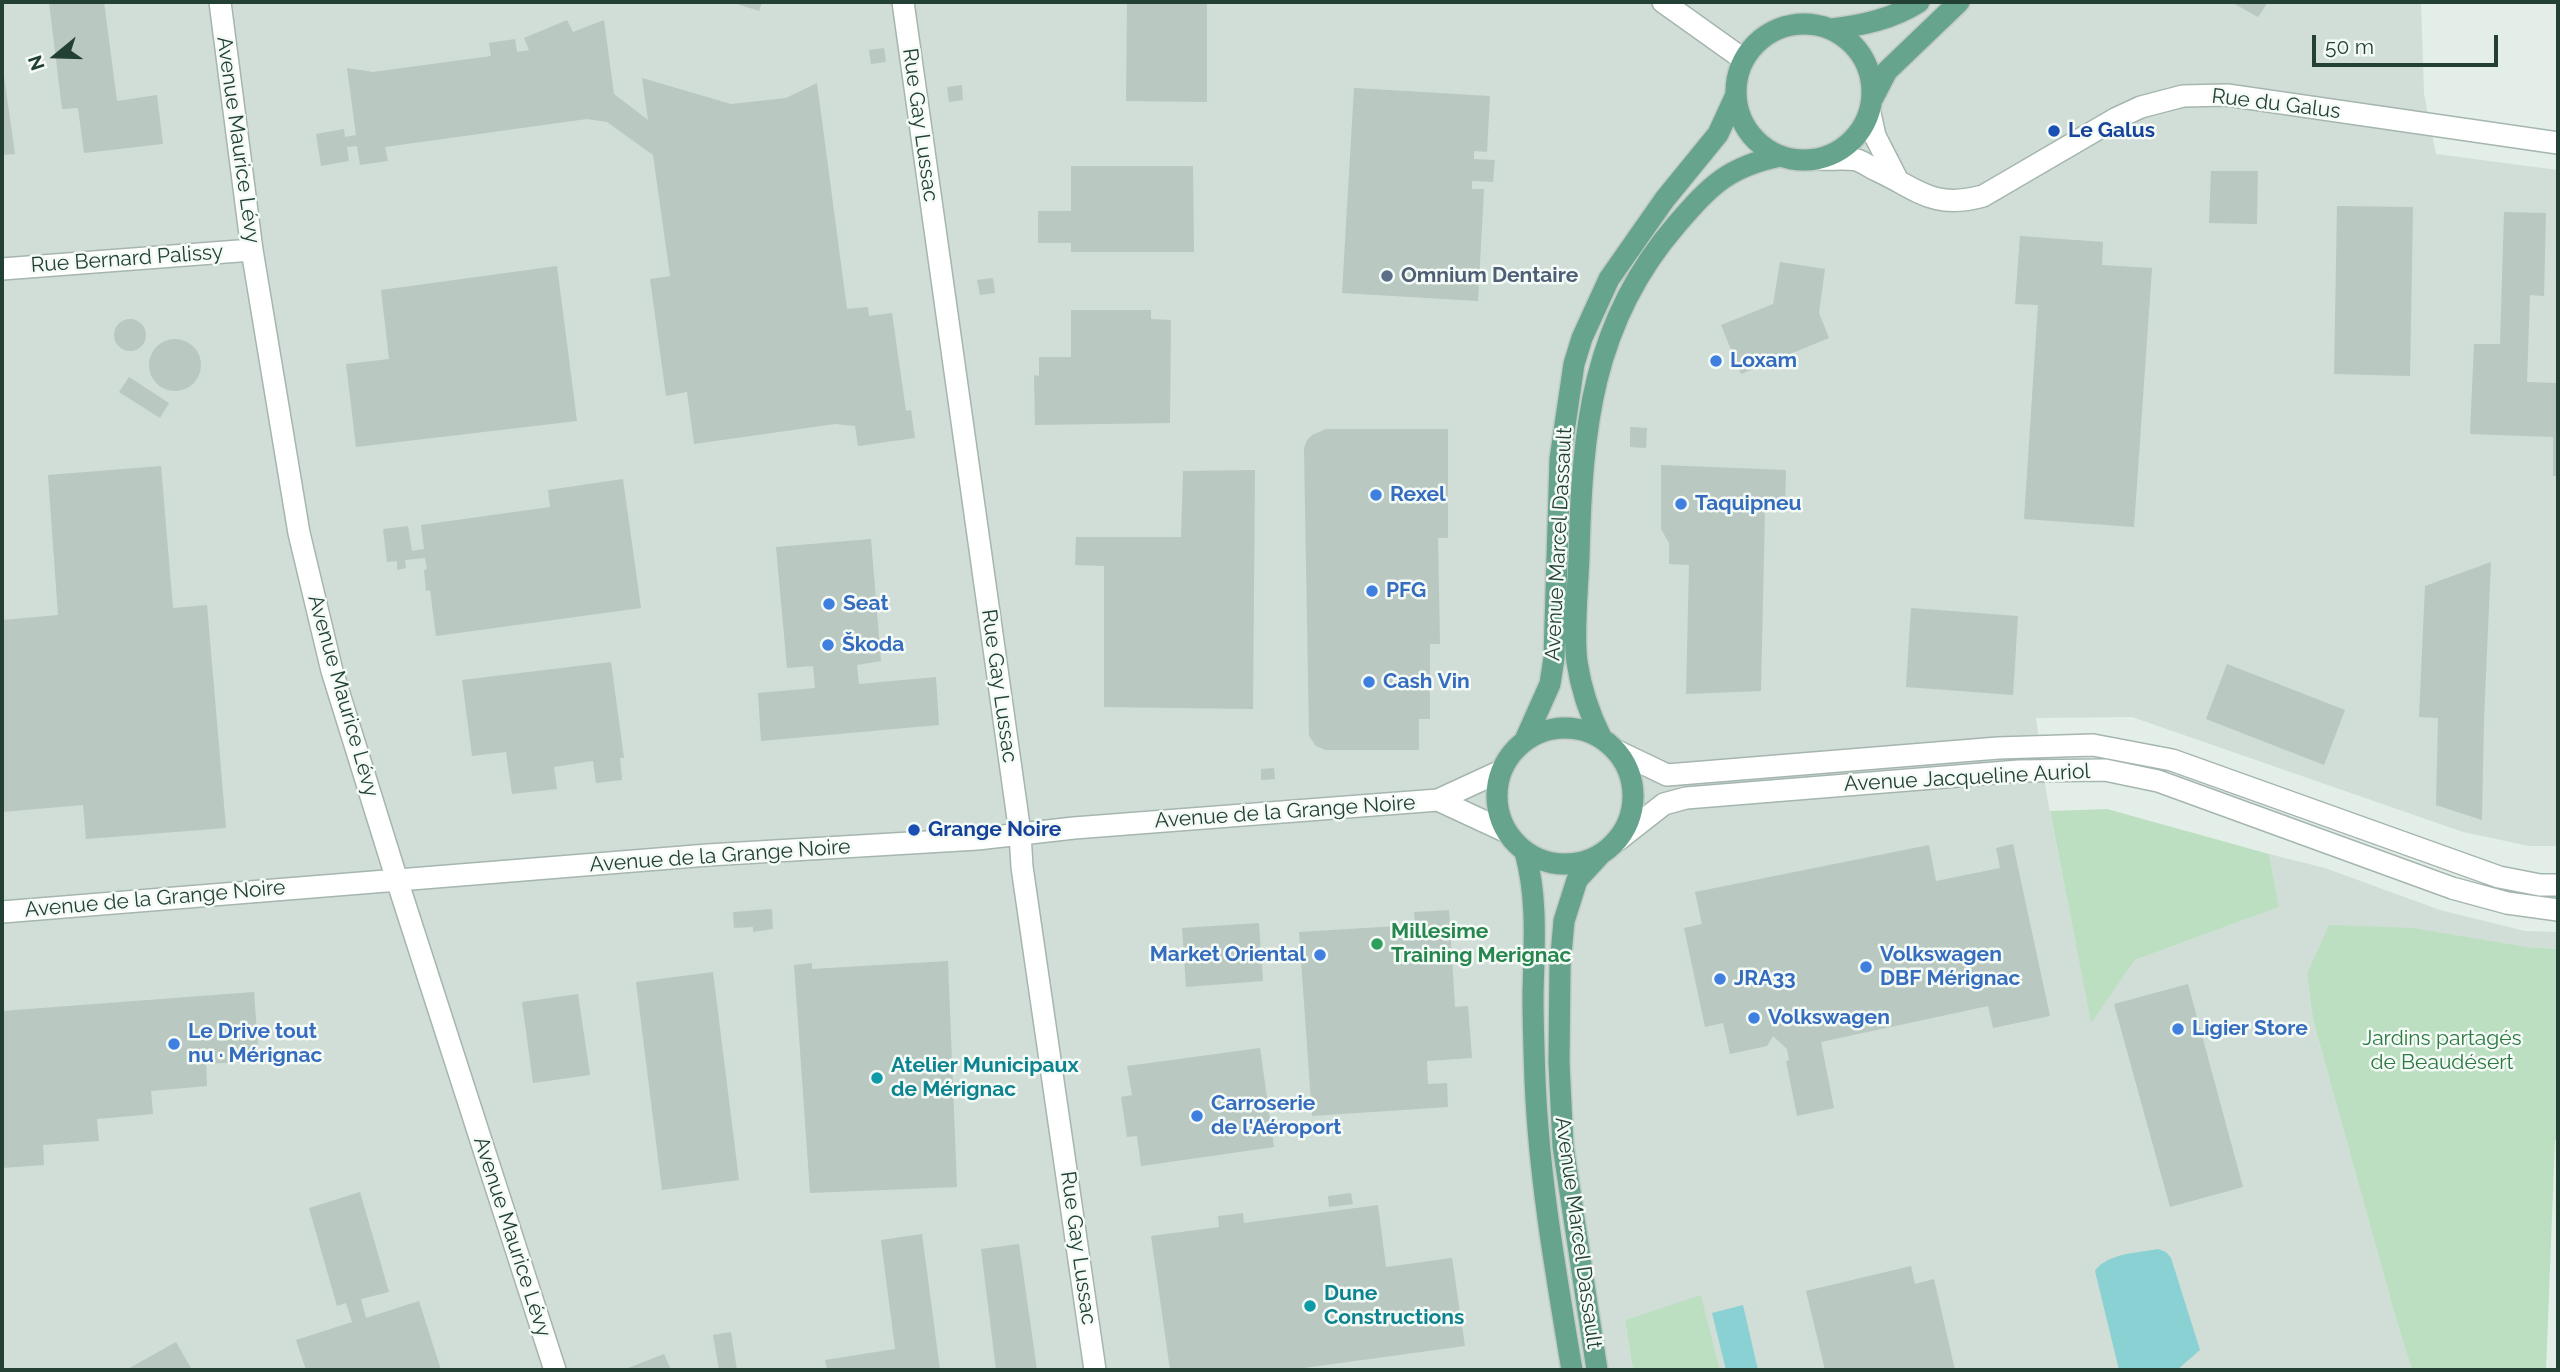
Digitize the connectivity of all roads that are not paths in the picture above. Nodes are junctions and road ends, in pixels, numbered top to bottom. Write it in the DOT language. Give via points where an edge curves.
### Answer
graph roads {
  1 [pos="220,2"];
  2 [pos="903,2"];
  3 [pos="1663,2"];
  4 [pos="1919,2"];
  5 [pos="1959,2"];
  6 [pos="1832,29"];
  7 [pos="1743,59"];
  8 [pos="1735,97"];
  9 [pos="1871,106"];
  10 [pos="2558,143"];
  11 [pos="1780,156"];
  12 [pos="1818,159"];
  13 [pos="1897,179"];
  14 [pos="252,250"];
  15 [pos="2,269"];
  16 [pos="1525,740"];
  17 [pos="1609,744"];
  18 [pos="1501,771"];
  19 [pos="1438,800"];
  20 [pos="1507,832"];
  21 [pos="1020,833"];
  22 [pos="1618,840"];
  23 [pos="1525,852"];
  24 [pos="1600,855"];
  25 [pos="397,880"];
  26 [pos="2558,885"];
  27 [pos="2558,910"];
  28 [pos="2,912"];
  29 [pos="555,1370"];
  30 [pos="1095,1370"];
  31 [pos="1572,1370"];
  32 [pos="1597,1370"];
  1 -- 14 [label="street, Avenue Maurice Lévy"];
  2 -- 21 [label="street, Rue Gay Lussac"];
  3 -- 7 [label="street"];
  4 -- 6 [label="main road" via="1881,20"];
  5 -- 9 [label="main road" via="1887,71"];
  6 -- 7 [label="main road" via="1792,23 1772,30"];
  6 -- 9 [label="main road" via="1864,58 1871,78"];
  7 -- 8 [label="main road"];
  8 -- 11 [label="main road" via="1749,133"];
  8 -- 16 [label="main road, Avenue Marcel Dassault" via="1718,134 1622,259 1582,338 1560,459 1554,658 1550,684"];
  9 -- 12 [label="main road" via="1850,143"];
  9 -- 13 [label="street" via="1875,136"];
  10 -- 13 [label="street, Rue du Galus" via="2203,94 2162,100 2133,111 1975,198 1937,200 1918,194"];
  11 -- 12 [label="main road"];
  11 -- 17 [label="main road, Avenue Marcel Dassault" via="1756,161 1723,177 1702,195 1638,278 1616,318 1600,362 1583,457 1576,659 1590,714"];
  12 -- 13 [label="street, Rue du Galus" via="1857,160"];
  14 -- 15 [label="street, Rue Bernard Palissy"];
  14 -- 25 [label="street, Avenue Maurice Lévy" via="299,533 332,671"];
  16 -- 17 [label="main road" via="1562,727 1582,729"];
  16 -- 18 [label="main road"];
  17 -- 22 [label="main road" via="1629,771 1634,795 1630,819"];
  17 -- 26 [label="street, Avenue Jacqueline Auriol" via="1667,775 1998,748 2093,745 2172,760 2499,877"];
  18 -- 19 [label="street, Avenue de la Grange Noire"];
  18 -- 20 [label="main road" via="1497,802"];
  19 -- 20 [label="street, Avenue de la Grange Noire"];
  19 -- 21 [label="street, Avenue de la Grange Noire"];
  20 -- 23 [label="main road"];
  21 -- 25 [label="street, Avenue de la Grange Noire"];
  21 -- 30 [label="street, Rue Gay Lussac"];
  22 -- 24 [label="main road"];
  22 -- 27 [label="street, Avenue Jacqueline Auriol" via="1664,804 1686,798 2020,771 2105,771 2158,780 2452,888 2507,903"];
  23 -- 24 [label="main road" via="1562,864"];
  23 -- 31 [label="main road, Avenue Marcel Dassault" via="1535,916 1538,1148"];
  24 -- 32 [label="main road, Avenue Marcel Dassault" via="1577,880 1564,921 1559,1063 1563,1146"];
  25 -- 28 [label="street, Avenue de la Grange Noire"];
  25 -- 29 [label="street, Avenue Maurice Lévy"];
}
